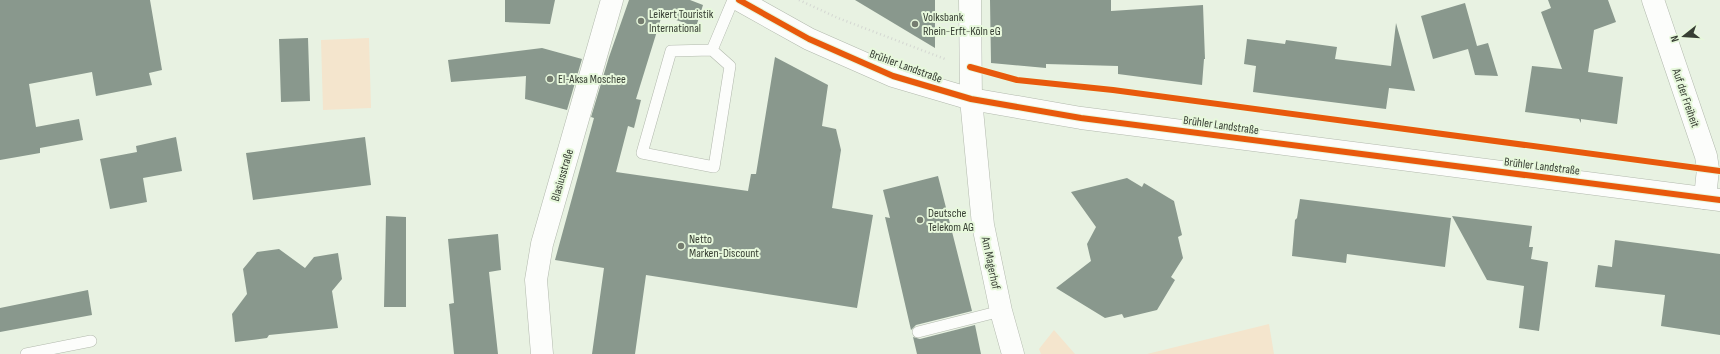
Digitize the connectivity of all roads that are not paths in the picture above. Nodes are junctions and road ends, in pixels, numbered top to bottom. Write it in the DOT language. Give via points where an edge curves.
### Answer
graph roads {
  1 [pos="612,0"];
  2 [pos="733,0"];
  3 [pos="739,0"];
  4 [pos="970,0"];
  5 [pos="1653,0"];
  6 [pos="712,50"];
  7 [pos="971,99"];
  8 [pos="1712,199"];
  9 [pos="1001,312"];
  10 [pos="918,332"];
  11 [pos="92,341"];
  12 [pos="26,354"];
  13 [pos="542,354"];
  14 [pos="1013,354"];
  1 -- 13 [label="street, Blasiusstraße" via="542,244 536,280"];
  2 -- 6 [label="lane"];
  3 -- 7 [label="street, Brühler Landstraße" via="809,39 893,76"];
  4 -- 7 [label="street, Am Magerhof"];
  5 -- 8 [label="street, Auf der Freiheit" via="1706,156"];
  6 -- 6 [label="lane" via="730,66 714,167 642,153 671,51"];
  7 -- 8 [label="street, Brühler Landstraße" via="1089,119"];
  7 -- 9 [label="street, Am Magerhof" via="983,225"];
  9 -- 10 [label="lane"];
  9 -- 14 [label="street, Am Magerhof"];
  11 -- 12 [label="lane"];
}
